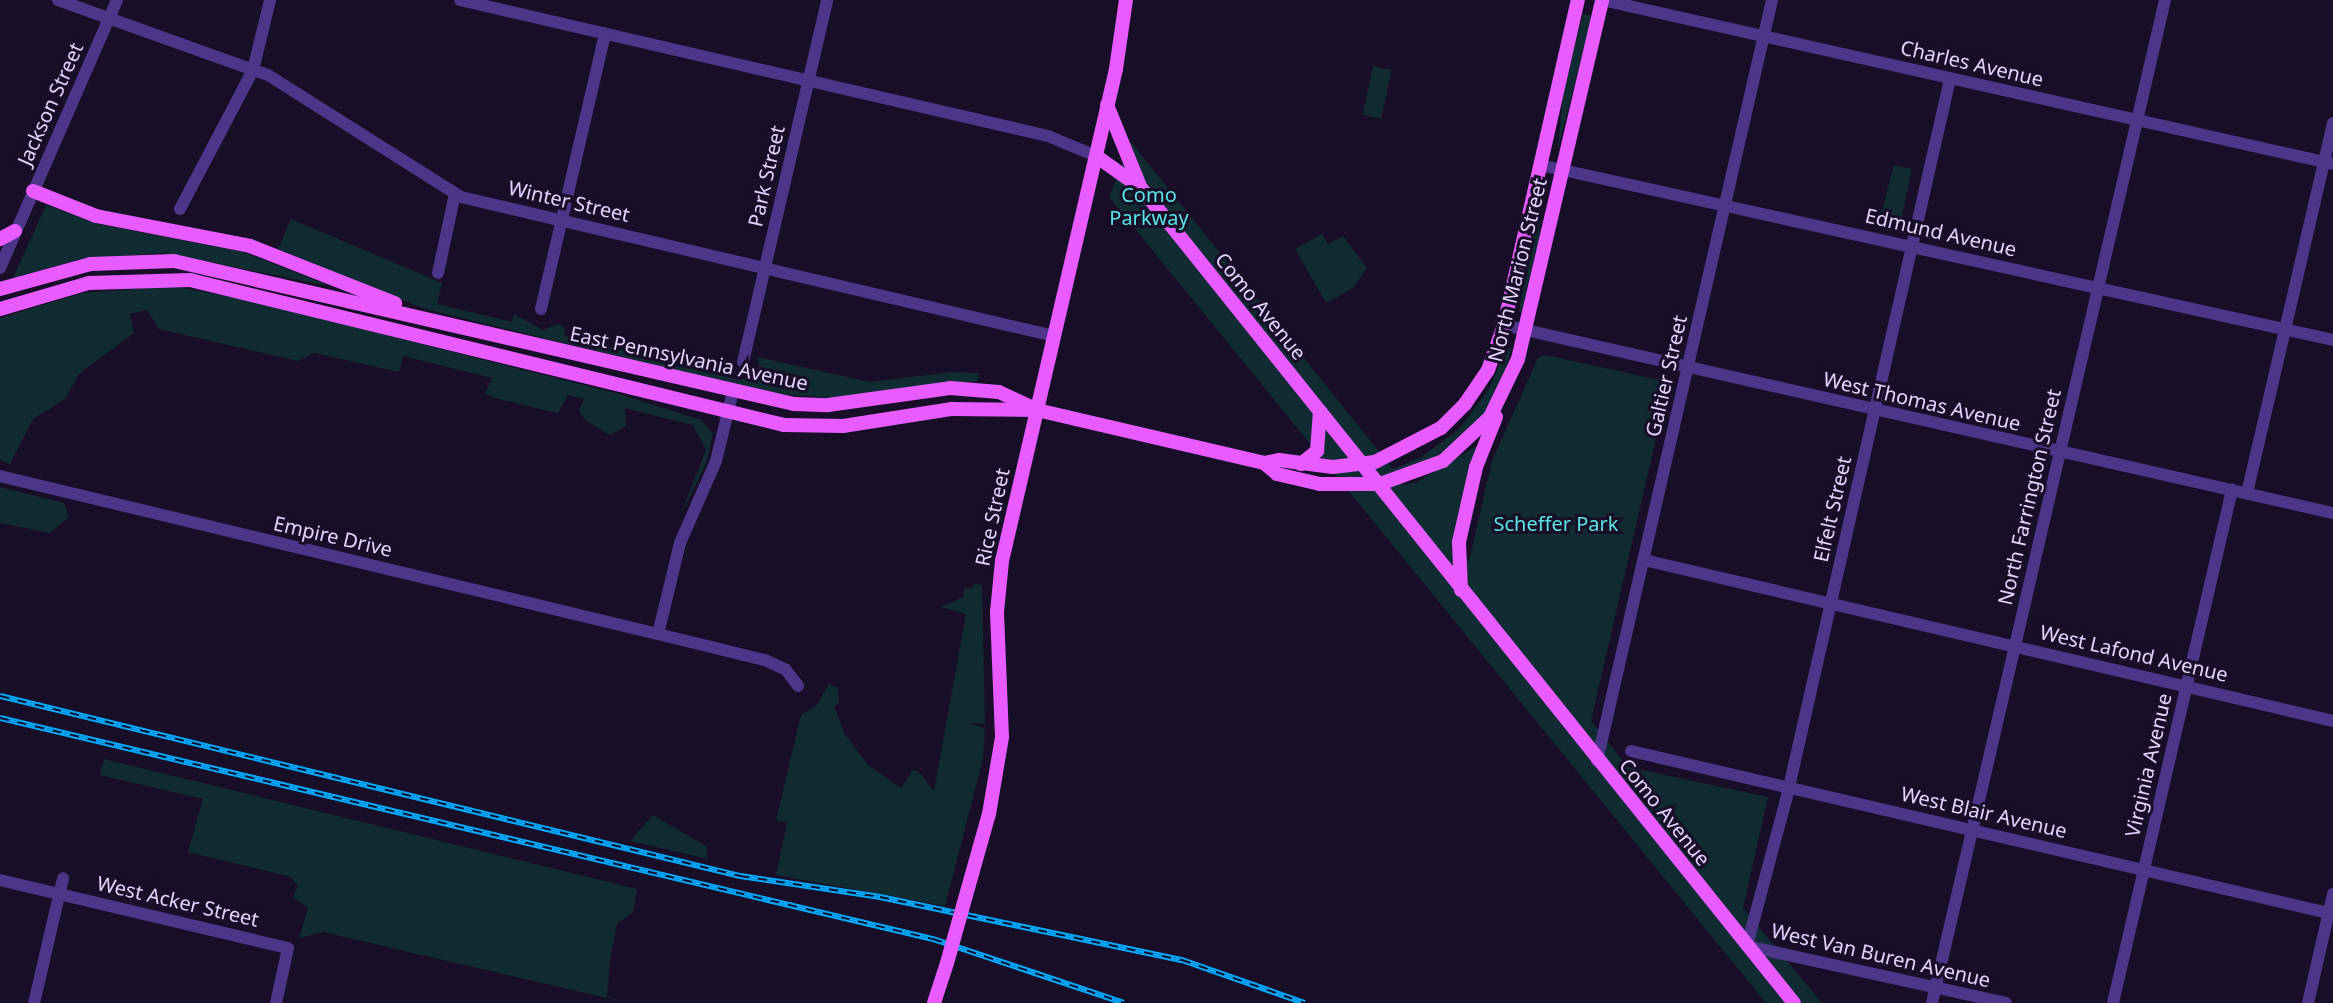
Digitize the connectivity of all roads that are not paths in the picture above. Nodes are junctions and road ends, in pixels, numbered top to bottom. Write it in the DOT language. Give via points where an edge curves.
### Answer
graph roads {
  1 [pos="58,0"];
  2 [pos="117,0"];
  3 [pos="270,0"];
  4 [pos="460,0"];
  5 [pos="827,0"];
  6 [pos="1126,0"];
  7 [pos="1136,0"];
  8 [pos="1578,0"];
  9 [pos="1602,0"];
  10 [pos="1772,0"];
  11 [pos="2165,0"];
  12 [pos="110,19"];
  13 [pos="605,33"];
  14 [pos="1764,37"];
  15 [pos="1121,41"];
  16 [pos="253,70"];
  17 [pos="1950,79"];
  18 [pos="809,81"];
  19 [pos="1107,105"];
  20 [pos="2137,120"];
  21 [pos="2333,123"];
  22 [pos="1096,156"];
  23 [pos="2329,163"];
  24 [pos="1540,165"];
  25 [pos="1563,168"];
  26 [pos="1141,188"];
  27 [pos="33,191"];
  28 [pos="455,194"];
  29 [pos="1726,204"];
  30 [pos="180,209"];
  31 [pos="562,220"];
  32 [pos="15,231"];
  33 [pos="0,239"];
  34 [pos="1913,247"];
  35 [pos="2,264"];
  36 [pos="765,268"];
  37 [pos="438,273"];
  38 [pos="2099,288"];
  39 [pos="0,289"];
  40 [pos="0,309"];
  41 [pos="541,309"];
  42 [pos="440,322"];
  43 [pos="1504,325"];
  44 [pos="2286,330"];
  45 [pos="1525,331"];
  46 [pos="1054,336"];
  47 [pos="2333,340"];
  48 [pos="743,362"];
  49 [pos="1687,368"];
  50 [pos="733,391"];
  51 [pos="1502,399"];
  52 [pos="1037,410"];
  53 [pos="1875,410"];
  54 [pos="1320,411"];
  55 [pos="728,413"];
  56 [pos="2061,452"];
  57 [pos="1264,463"];
  58 [pos="1301,464"];
  59 [pos="1363,464"];
  60 [pos="0,476"];
  61 [pos="1380,484"];
  62 [pos="2232,490"];
  63 [pos="2247,493"];
  64 [pos="2333,513"];
  65 [pos="1644,560"];
  66 [pos="1461,595"];
  67 [pos="1830,604"];
  68 [pos="658,634"];
  69 [pos="2015,646"];
  70 [pos="798,686"];
  71 [pos="2186,686"];
  72 [pos="2333,721"];
  73 [pos="1631,751"];
  74 [pos="1597,761"];
  75 [pos="1789,786"];
  76 [pos="1972,829"];
  77 [pos="2144,870"];
  78 [pos="63,878"];
  79 [pos="0,880"];
  80 [pos="59,894"];
  81 [pos="2333,894"];
  82 [pos="2328,913"];
  83 [pos="1747,946"];
  84 [pos="1936,986"];
  85 [pos="34,1003"];
  86 [pos="276,1003"];
  87 [pos="934,1003"];
  88 [pos="1794,1003"];
  89 [pos="1932,1003"];
  90 [pos="2006,1003"];
  91 [pos="2113,1003"];
  92 [pos="2308,1003"];
  1 -- 12 [label="street, Winter Street"];
  2 -- 12 [label="street, Jackson Street"];
  3 -- 16 [label="street"];
  4 -- 13 [label="street, Como Avenue"];
  5 -- 18 [label="street, Park Street"];
  6 -- 15 [label="main road, Rice Street"];
  7 -- 15 [label="main road, Rice Street"];
  8 -- 24 [label="main road, North Marion Street"];
  9 -- 14 [label="street, Charles Avenue"];
  9 -- 25 [label="main road, North Marion Street"];
  10 -- 14 [label="street, Galtier Street"];
  11 -- 20 [label="street, North Farrington Street"];
  12 -- 16 [label="street, Winter Street"];
  12 -- 27 [label="street, Jackson Street"];
  13 -- 18 [label="street, Como Avenue"];
  13 -- 31 [label="street"];
  14 -- 17 [label="street, Charles Avenue"];
  14 -- 29 [label="street, Galtier Street"];
  15 -- 19 [label="main road, Rice Street"];
  16 -- 28 [label="street, Winter Street"];
  16 -- 30 [label="street"];
  17 -- 20 [label="street, Charles Avenue"];
  17 -- 34 [label="street, Elfelt Street"];
  18 -- 22 [label="street, Como Avenue" via="1048,136"];
  18 -- 36 [label="street, Park Street"];
  19 -- 22 [label="main road, Rice Street"];
  19 -- 26 [label="main road"];
  20 -- 23 [label="street, Charles Avenue"];
  20 -- 38 [label="street, North Farrington Street"];
  21 -- 23 [label="street"];
  22 -- 26 [label="main road, Como Avenue"];
  22 -- 46 [label="main road, Rice Street"];
  23 -- 44 [label="street"];
  24 -- 25 [label="street, Edmund Avenue"];
  24 -- 43 [label="main road, North Marion Street"];
  25 -- 29 [label="street, Edmund Avenue"];
  25 -- 45 [label="main road, North Marion Street"];
  26 -- 54 [label="main road, Como Avenue"];
  27 -- 32 [label="street, Jackson Street"];
  27 -- 42 [label="main road" via="96,216 250,246"];
  28 -- 31 [label="street, Winter Street"];
  28 -- 37 [label="street"];
  29 -- 34 [label="street, Edmund Avenue"];
  29 -- 49 [label="street, Galtier Street"];
  31 -- 36 [label="street, Winter Street"];
  31 -- 41 [label="street"];
  32 -- 33 [label="main road"];
  32 -- 35 [label="street, Jackson Street"];
  34 -- 38 [label="street, Edmund Avenue"];
  34 -- 53 [label="street, Elfelt Street"];
  36 -- 46 [label="street, Winter Street"];
  36 -- 48 [label="street, Park Street"];
  38 -- 44 [label="street, Edmund Avenue"];
  38 -- 56 [label="street, North Farrington Street"];
  39 -- 42 [label="main road, East Pennsylvania Avenue" via="91,264 174,261"];
  40 -- 55 [label="main road, East Pennsylvania Avenue" via="89,283 190,280"];
  42 -- 50 [label="main road, East Pennsylvania Avenue"];
  43 -- 45 [label="street, West Thomas Avenue"];
  43 -- 59 [label="main road, North Marion Street" via="1484,377 1450,420 1409,449"];
  44 -- 47 [label="street, Edmund Avenue"];
  44 -- 63 [label="street"];
  45 -- 49 [label="street, West Thomas Avenue"];
  45 -- 51 [label="main road, North Marion Street"];
  46 -- 52 [label="main road, Rice Street"];
  49 -- 53 [label="street, West Thomas Avenue"];
  49 -- 65 [label="street, Galtier Street"];
  50 -- 52 [label="main road, East Pennsylvania Avenue" via="828,405 970,388 999,392"];
  50 -- 55 [label="street"];
  51 -- 61 [label="main road, North Marion Street" via="1450,456"];
  51 -- 66 [label="main road" via="1476,467 1459,542"];
  52 -- 55 [label="main road, East Pennsylvania Avenue" via="951,409 821,427"];
  52 -- 57 [label="main road"];
  52 -- 87 [label="main road, Rice Street, bridge" via="998,592 1002,737 989,814"];
  53 -- 56 [label="street, West Thomas Avenue"];
  53 -- 67 [label="street, Elfelt Street"];
  54 -- 58 [label="main road" via="1318,447 1312,459"];
  54 -- 59 [label="main road, Como Avenue"];
  55 -- 68 [label="street" via="716,461 680,543"];
  56 -- 62 [label="street, West Thomas Avenue"];
  56 -- 69 [label="street, North Farrington Street"];
  57 -- 58 [label="main road, North Marion Street"];
  57 -- 61 [label="main road" via="1277,474 1320,484"];
  58 -- 59 [label="main road, North Marion Street"];
  59 -- 61 [label="main road, Como Avenue"];
  60 -- 68 [label="street, Empire Drive"];
  61 -- 66 [label="main road, Como Avenue"];
  62 -- 63 [label="street, West Thomas Avenue"];
  62 -- 71 [label="street, Virginia Avenue"];
  63 -- 64 [label="street, West Thomas Avenue"];
  65 -- 67 [label="street, West Lafond Avenue"];
  65 -- 74 [label="street, Galtier Street"];
  66 -- 74 [label="main road, Como Avenue"];
  67 -- 69 [label="street, West Lafond Avenue"];
  67 -- 75 [label="street, Elfelt Street"];
  68 -- 70 [label="street, Empire Drive" via="765,660 786,670"];
  69 -- 71 [label="street, West Lafond Avenue"];
  69 -- 76 [label="street, North Farrington Street"];
  71 -- 72 [label="street, West Lafond Avenue"];
  71 -- 77 [label="street, Virginia Avenue"];
  73 -- 75 [label="street, West Blair Avenue"];
  74 -- 83 [label="main road, Como Avenue"];
  75 -- 76 [label="street, West Blair Avenue"];
  75 -- 83 [label="street, Elfelt Street"];
  76 -- 77 [label="street, West Blair Avenue"];
  76 -- 84 [label="street, North Farrington Street"];
  77 -- 82 [label="street, West Blair Avenue"];
  77 -- 91 [label="street, Virginia Avenue"];
  78 -- 80 [label="street"];
  79 -- 80 [label="street, West Acker Street"];
  80 -- 85 [label="street"];
  80 -- 86 [label="street, West Acker Street" via="288,948"];
  81 -- 82 [label="street"];
  82 -- 92 [label="street"];
  83 -- 84 [label="street, West Van Buren Avenue"];
  83 -- 88 [label="main road, Como Avenue"];
  84 -- 89 [label="street, North Farrington Street"];
  84 -- 90 [label="street, West Van Buren Avenue"];
}
